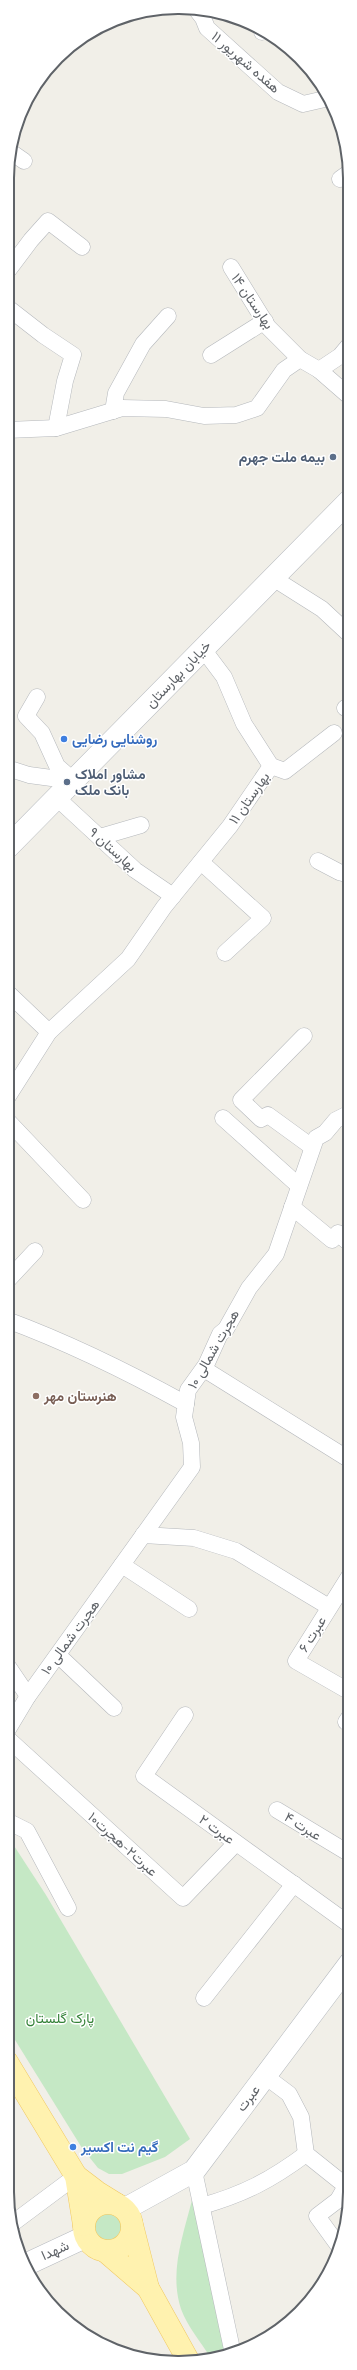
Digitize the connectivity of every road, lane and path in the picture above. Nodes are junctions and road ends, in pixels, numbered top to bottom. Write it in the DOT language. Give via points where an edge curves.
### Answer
graph roads {
  1 [pos="201,15"];
  2 [pos="323,99"];
  3 [pos="82,248"];
  4 [pos="14,263"];
  5 [pos="231,267"];
  6 [pos="14,312"];
  7 [pos="168,316"];
  8 [pos="265,321"];
  9 [pos="343,352"];
  10 [pos="211,355"];
  11 [pos="300,359"];
  12 [pos="319,370"];
  13 [pos="343,391"];
  14 [pos="114,411"];
  15 [pos="56,428"];
  16 [pos="14,430"];
  17 [pos="343,508"];
  18 [pos="273,578"];
  19 [pos="343,628"];
  20 [pos="203,649"];
  21 [pos="36,697"];
  22 [pos="334,733"];
  23 [pos="271,766"];
  24 [pos="14,770"];
  25 [pos="74,781"];
  26 [pos="57,798"];
  27 [pos="141,825"];
  28 [pos="100,837"];
  29 [pos="14,841"];
  30 [pos="318,861"];
  31 [pos="201,862"];
  32 [pos="343,873"];
  33 [pos="173,896"];
  34 [pos="225,953"];
  35 [pos="14,999"];
  36 [pos="49,1032"];
  37 [pos="304,1036"];
  38 [pos="14,1076"];
  39 [pos="343,1117"];
  40 [pos="223,1118"];
  41 [pos="14,1127"];
  42 [pos="312,1146"];
  43 [pos="299,1186"];
  44 [pos="83,1200"];
  45 [pos="292,1207"];
  46 [pos="343,1238"];
  47 [pos="35,1251"];
  48 [pos="14,1274"];
  49 [pos="14,1323"];
  50 [pos="204,1369"];
  51 [pos="186,1404"];
  52 [pos="343,1456"];
  53 [pos="143,1536"];
  54 [pos="122,1565"];
  55 [pos="343,1587"];
  56 [pos="329,1608"];
  57 [pos="189,1609"];
  58 [pos="58,1655"];
  59 [pos="14,1675"];
  60 [pos="343,1688"];
  61 [pos="28,1696"];
  62 [pos="114,1708"];
  63 [pos="185,1715"];
  64 [pos="14,1719"];
  65 [pos="14,1744"];
  66 [pos="278,1810"];
  67 [pos="14,1824"];
  68 [pos="236,1843"];
  69 [pos="343,1850"];
  70 [pos="294,1884"];
  71 [pos="68,1908"];
  72 [pos="343,1920"];
  73 [pos="343,1972"];
  74 [pos="204,1998"];
  75 [pos="14,2074"];
  76 [pos="265,2076"];
  77 [pos="306,2154"];
  78 [pos="194,2171"];
  79 [pos="76,2176"];
  80 [pos="343,2184"];
  81 [pos="343,2194"];
  82 [pos="202,2206"];
  83 [pos="125,2213"];
  84 [pos="16,2220"];
  85 [pos="85,2231"];
  86 [pos="335,2241"];
  87 [pos="105,2251"];
  88 [pos="30,2262"];
  89 [pos="148,2288"];
  90 [pos="231,2347"];
  91 [pos="186,2356"];
  1 -- 2 [label="street, هفده شهریور ۱۱" via="207,28 278,92 303,104"];
  3 -- 4 [label="street" via="48,221"];
  5 -- 8 [label="street, بهارستان ۱۴"];
  6 -- 15 [label="street" via="73,355"];
  7 -- 14 [label="street" via="143,344 116,393"];
  8 -- 10 [label="street"];
  8 -- 11 [label="street, بهارستان ۱۴"];
  9 -- 12 [label="street"];
  11 -- 12 [label="street, بهارستان ۱۴"];
  11 -- 14 [label="street" via="284,370 257,408 236,415 204,416 159,409 122,408"];
  12 -- 13 [label="street, بهارستان ۱۴"];
  14 -- 15 [label="street"];
  15 -- 16 [label="street"];
  17 -- 18 [label="main road, خیابان بهارستان"];
  18 -- 19 [label="street" via="322,609"];
  18 -- 20 [label="main road, خیابان بهارستان"];
  20 -- 23 [label="street, بهارستان ۱۱" via="224,677 244,724"];
  20 -- 25 [label="main road, خیابان بهارستان"];
  21 -- 25 [label="street" via="26,716 42,733 57,766"];
  22 -- 23 [label="street" via="284,771"];
  23 -- 31 [label="street, بهارستان ۱۱" via="230,826"];
  24 -- 25 [label="street" via="28,775"];
  25 -- 26 [label="main road, خیابان بهارستان"];
  26 -- 28 [label="street, بهارستان ۹"];
  26 -- 29 [label="main road, خیابان بهارستان"];
  27 -- 28 [label="street"];
  28 -- 33 [label="street, بهارستان ۹" via="134,870"];
  30 -- 32 [label="street"];
  31 -- 33 [label="street, بهارستان ۱۱"];
  31 -- 34 [label="street" via="263,918"];
  33 -- 36 [label="street, بهارستان ۱۱" via="128,959"];
  35 -- 36 [label="street"];
  36 -- 38 [label="street, بهارستان ۱۱"];
  37 -- 42 [label="street" via="241,1100 261,1119 268,1115"];
  39 -- 42 [label="street, هجرت شمالی ۱۰" via="336,1120 325,1133 316,1138"];
  40 -- 43 [label="street"];
  41 -- 44 [label="street"];
  42 -- 43 [label="street, هجرت شمالی ۱۰"];
  43 -- 45 [label="street, هجرت شمالی ۱۰"];
  45 -- 46 [label="street" via="332,1240 338,1233"];
  45 -- 50 [label="street, هجرت شمالی ۱۰" via="276,1254 245,1293 226,1329 220,1334"];
  47 -- 48 [label="street"];
  49 -- 51 [label="street" via="54,1337 116,1366"];
  50 -- 51 [label="street, هجرت شمالی ۱۰" via="188,1390"];
  50 -- 52 [label="street"];
  51 -- 53 [label="street, هجرت شمالی ۱۰" via="184,1417 191,1443 192,1467"];
  53 -- 54 [label="street, هجرت شمالی ۱۰"];
  53 -- 56 [label="street" via="194,1538 236,1551"];
  54 -- 57 [label="street"];
  54 -- 58 [label="street, هجرت شمالی ۱۰"];
  55 -- 56 [label="street, عبرت ۶"];
  56 -- 60 [label="street, عبرت ۶" via="296,1661"];
  58 -- 61 [label="street, هجرت شمالی ۱۰"];
  58 -- 62 [label="street"];
  59 -- 61 [label="street"];
  61 -- 64 [label="street, هجرت شمالی ۱۰"];
  63 -- 68 [label="street, عبرت ۲" via="144,1776"];
  65 -- 68 [label="street, عبرت۲-هجرت۱۰" via="183,1898"];
  66 -- 69 [label="street, عبرت ۴"];
  67 -- 71 [label="street" via="27,1831"];
  68 -- 70 [label="street, عبرت ۲"];
  70 -- 72 [label="street, عبرت ۲"];
  70 -- 74 [label="street"];
  73 -- 76 [label="main road, عبرت"];
  75 -- 79 [label="main road"];
  76 -- 77 [label="street" via="289,2094 301,2117"];
  76 -- 78 [label="main road, عبرت"];
  77 -- 80 [label="street"];
  77 -- 82 [label="street" via="275,2176 234,2197"];
  78 -- 82 [label="street"];
  78 -- 83 [label="main road, عبرت"];
  79 -- 83 [label="main road"];
  79 -- 84 [label="street"];
  79 -- 85 [label="main road"];
  81 -- 86 [label="street" via="317,2216"];
  82 -- 90 [label="street"];
  83 -- 85 [label="main road" via="107,2202 94,2206 88,2212"];
  83 -- 87 [label="main road" via="131,2233 122,2247"];
  83 -- 89 [label="main road"];
  85 -- 87 [label="main road" via="97,2249"];
  85 -- 88 [label="main road, شهدا"];
  87 -- 89 [label="main road"];
  89 -- 91 [label="main road"];
}
